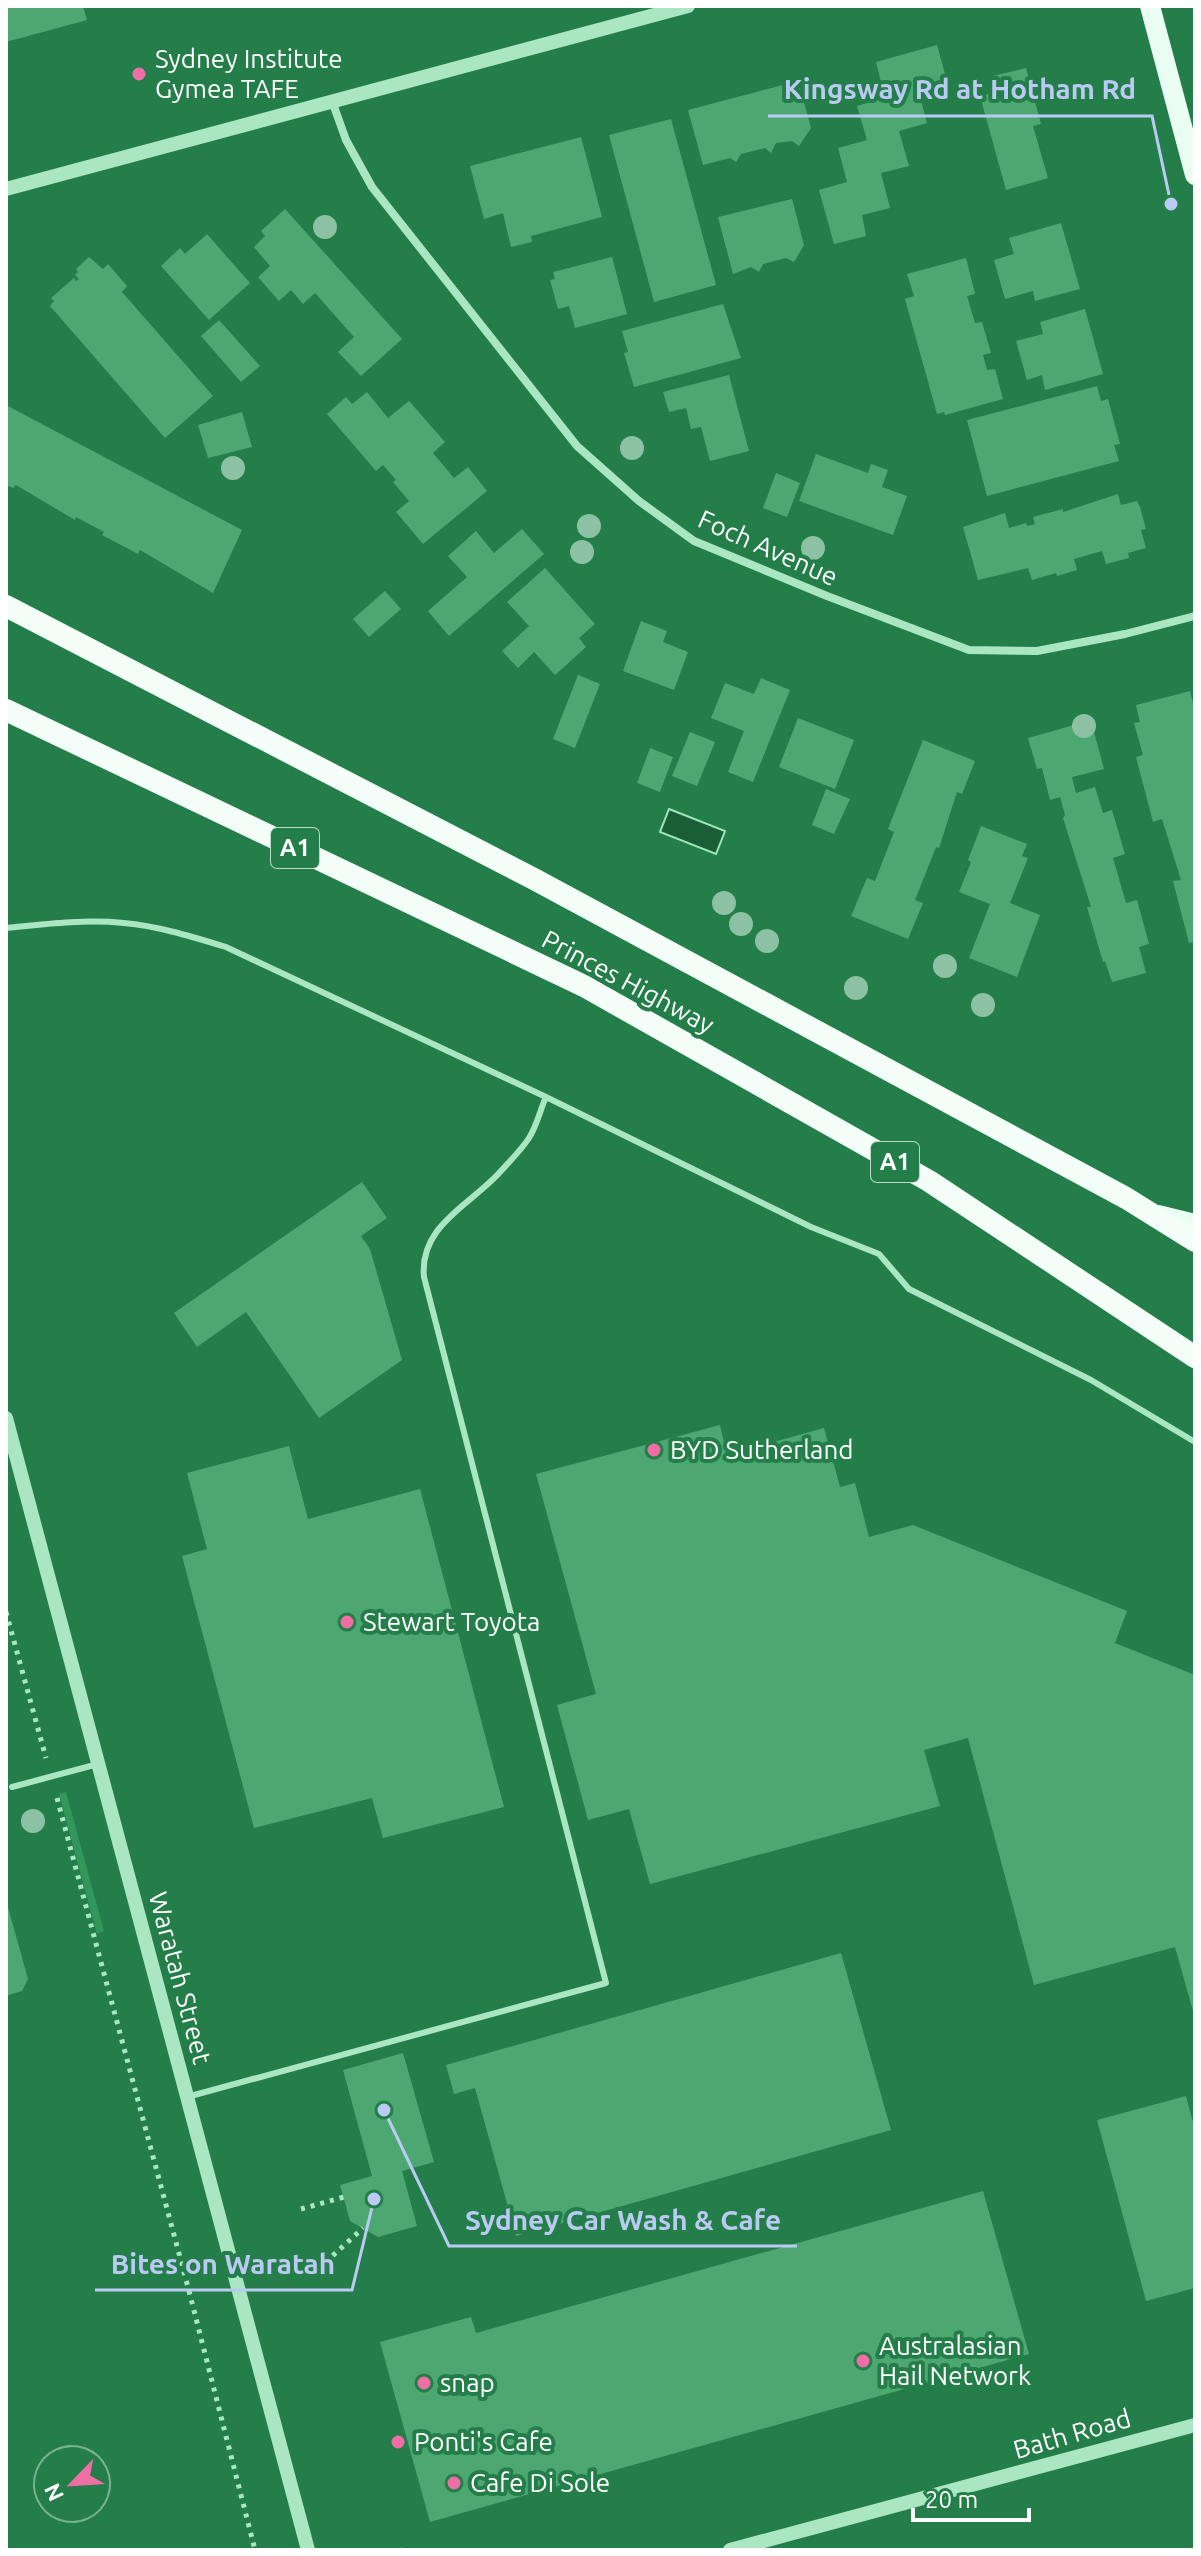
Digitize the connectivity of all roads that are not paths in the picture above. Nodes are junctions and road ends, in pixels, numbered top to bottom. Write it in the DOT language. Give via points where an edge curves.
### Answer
graph roads {
  1 [pos="688,6"];
  2 [pos="1150,6"];
  3 [pos="332,101"];
  4 [pos="1195,175"];
  5 [pos="6,189"];
  6 [pos="6,606"];
  7 [pos="1195,616"];
  8 [pos="6,710"];
  9 [pos="6,928"];
  10 [pos="546,1097"];
  11 [pos="1147,1212"];
  12 [pos="1195,1224"];
  13 [pos="1195,1241"];
  14 [pos="1195,1357"];
  15 [pos="6,1418"];
  16 [pos="8,1435"];
  17 [pos="1195,1442"];
  18 [pos="98,1764"];
  19 [pos="12,1787"];
  20 [pos="187,2097"];
  21 [pos="1195,2425"];
  22 [pos="308,2550"];
  23 [pos="730,2550"];
  1 -- 3 [label="street"];
  2 -- 4 [label="main road"];
  3 -- 5 [label="street"];
  3 -- 7 [label="street, Foch Avenue" via="372,187 577,446 694,541 969,650 1037,651"];
  6 -- 11 [label="highway, Princes Highway" via="534,879"];
  8 -- 14 [label="highway, Princes Highway / A1" via="584,986 929,1181"];
  9 -- 10 [label="lane" via="72,921 125,923 226,947"];
  10 -- 17 [label="lane" via="811,1227 879,1254 909,1289 1091,1380"];
  10 -- 20 [label="lane" via="530,1137 498,1174 443,1222 423,1264 606,1983"];
  11 -- 12 [label="main road"];
  11 -- 13 [label="highway, Princes Highway"];
  15 -- 16 [label="street, Waratah Street"];
  16 -- 18 [label="street, Waratah Street"];
  18 -- 19 [label="lane"];
  18 -- 20 [label="street, Waratah Street"];
  20 -- 22 [label="street, Waratah Street"];
  21 -- 23 [label="street, Bath Road"];
}
